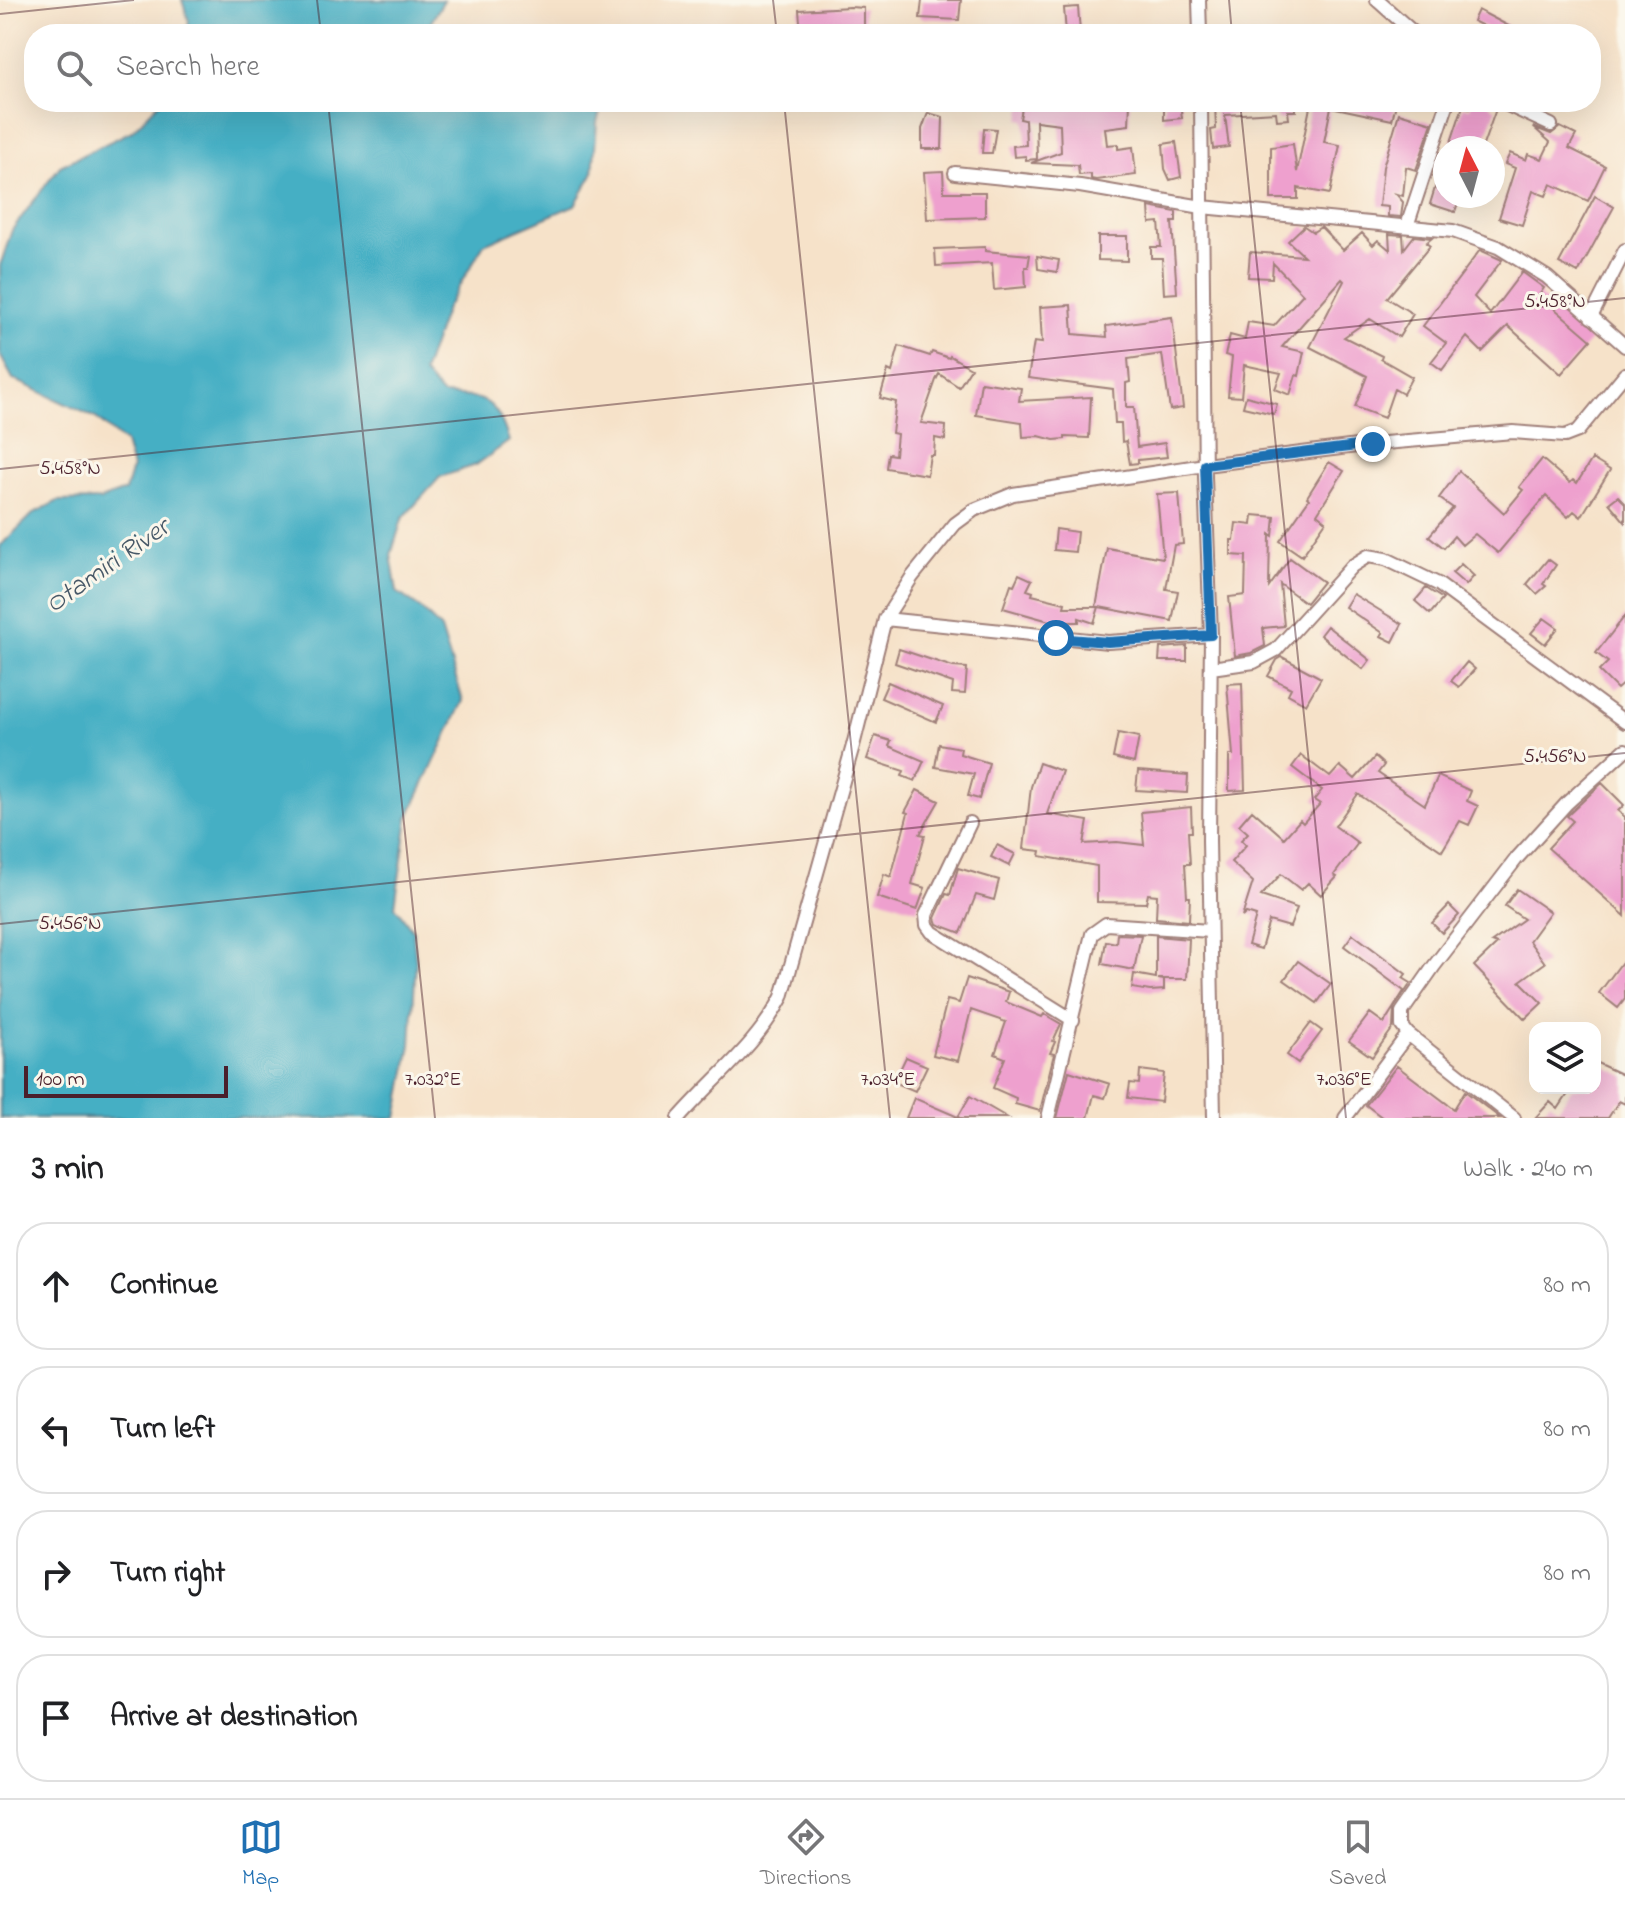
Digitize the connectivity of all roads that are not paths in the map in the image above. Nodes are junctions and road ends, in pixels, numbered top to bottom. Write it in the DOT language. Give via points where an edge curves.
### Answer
graph roads {
  1 [pos="1199,0"];
  2 [pos="1377,0"];
  3 [pos="1200,24"];
  4 [pos="1404,24"];
  5 [pos="1201,112"];
  6 [pos="1445,112"];
  7 [pos="1523,112"];
  8 [pos="1551,125"];
  9 [pos="955,173"];
  10 [pos="1202,207"];
  11 [pos="1407,226"];
  12 [pos="1625,250"];
  13 [pos="1591,317"];
  14 [pos="1625,346"];
  15 [pos="1625,374"];
  16 [pos="1205,465"];
  17 [pos="885,619"];
  18 [pos="1211,635"];
  19 [pos="1211,668"];
  20 [pos="1625,722"];
  21 [pos="1625,750"];
  22 [pos="970,823"];
  23 [pos="1210,931"];
  24 [pos="1073,1020"];
  25 [pos="1408,1034"];
  26 [pos="679,1118"];
  27 [pos="1048,1118"];
  28 [pos="1214,1118"];
  29 [pos="1345,1118"];
  30 [pos="1514,1118"];
  1 -- 3 [label="street"];
  2 -- 4 [label="street"];
  5 -- 10 [label="street"];
  6 -- 11 [label="street"];
  7 -- 8 [label="street"];
  9 -- 10 [label="street" via="1080,186"];
  10 -- 11 [label="street"];
  10 -- 16 [label="street"];
  11 -- 13 [label="street" via="1453,231 1498,247 1547,277"];
  12 -- 13 [label="street"];
  13 -- 14 [label="street"];
  15 -- 16 [label="street" via="1578,431 1565,436 1513,432"];
  16 -- 17 [label="street" via="1013,494 974,510 955,524"];
  16 -- 18 [label="street"];
  17 -- 18 [label="street" via="1108,642"];
  17 -- 26 [label="street" via="782,997 754,1040"];
  18 -- 19 [label="street"];
  19 -- 20 [label="street" via="1254,662 1276,650 1352,566 1368,556 1438,584"];
  19 -- 23 [label="street"];
  21 -- 25 [label="street" via="1567,803 1461,930 1402,1012"];
  22 -- 24 [label="street" via="926,915 927,925"];
  23 -- 24 [label="street" via="1106,924 1096,929"];
  23 -- 28 [label="street"];
  24 -- 27 [label="street"];
  25 -- 29 [label="street"];
  25 -- 30 [label="street"];
}
